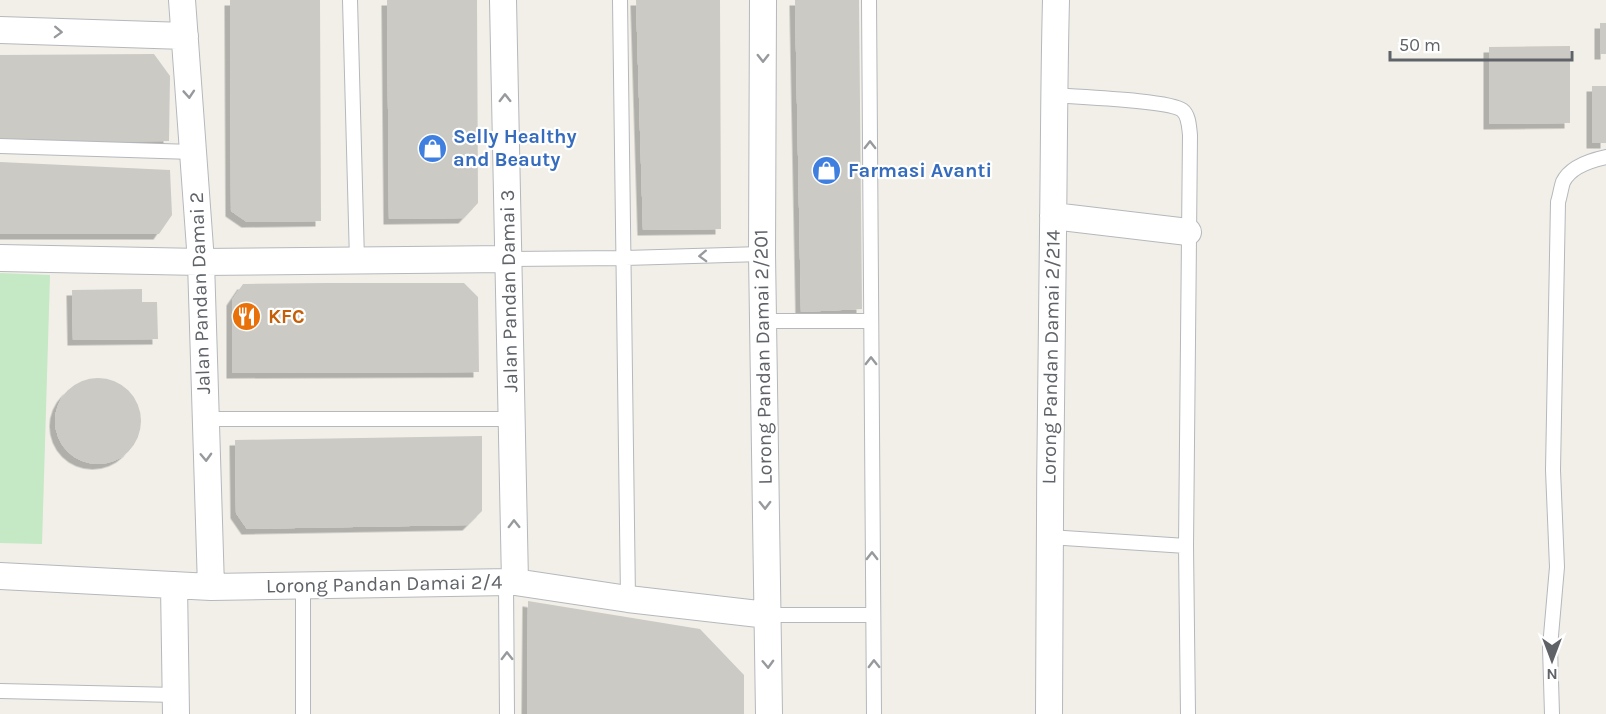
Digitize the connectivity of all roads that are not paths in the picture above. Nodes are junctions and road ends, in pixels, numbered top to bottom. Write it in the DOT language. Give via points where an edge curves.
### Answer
graph roads {
  1 [pos="182,0"];
  2 [pos="350,0"];
  3 [pos="502,0"];
  4 [pos="620,0"];
  5 [pos="763,0"];
  6 [pos="869,0"];
  7 [pos="1056,0"];
  8 [pos="0,30"];
  9 [pos="185,36"];
  10 [pos="1053,95"];
  11 [pos="0,146"];
  12 [pos="193,152"];
  13 [pos="1606,157"];
  14 [pos="1053,216"];
  15 [pos="1188,232"];
  16 [pos="762,254"];
  17 [pos="0,258"];
  18 [pos="625,258"];
  19 [pos="508,259"];
  20 [pos="357,260"];
  21 [pos="201,262"];
  22 [pos="763,321"];
  23 [pos="871,321"];
  24 [pos="205,419"];
  25 [pos="512,419"];
  26 [pos="1049,537"];
  27 [pos="1186,546"];
  28 [pos="0,576"];
  29 [pos="510,583"];
  30 [pos="174,585"];
  31 [pos="303,586"];
  32 [pos="212,587"];
  33 [pos="628,599"];
  34 [pos="767,615"];
  35 [pos="873,615"];
  36 [pos="0,691"];
  37 [pos="176,704"];
  38 [pos="303,714"];
  39 [pos="507,714"];
  40 [pos="769,714"];
  41 [pos="874,714"];
  42 [pos="1049,714"];
  43 [pos="1188,714"];
  44 [pos="1552,714"];
  1 -- 9 [label="street, Jalan Pandan Damai 2"];
  2 -- 20 [label="lane"];
  19 -- 3 [label="street, Jalan Pandan Damai 3, one-way"];
  4 -- 18 [label="lane"];
  5 -- 16 [label="street, Lorong Pandan Damai 2/201, one-way"];
  23 -- 6 [label="lane, one-way"];
  7 -- 10 [label="street, Lorong Pandan Damai 2/214"];
  8 -- 9 [label="street, one-way"];
  9 -- 12 [label="street, Jalan Pandan Damai 2, one-way"];
  10 -- 14 [label="street, Lorong Pandan Damai 2/214"];
  10 -- 15 [label="lane" via="1158,103 1179,108 1186,114 1190,135"];
  11 -- 12 [label="lane"];
  12 -- 21 [label="street, Jalan Pandan Damai 2"];
  13 -- 44 [label="lane" via="1575,170 1564,180 1558,202 1553,470 1557,567 1550,647"];
  14 -- 15 [label="street"];
  14 -- 26 [label="street, Lorong Pandan Damai 2/214"];
  15 -- 27 [label="lane"];
  16 -- 18 [label="lane, one-way"];
  16 -- 22 [label="street, Lorong Pandan Damai 2/201"];
  17 -- 21 [label="street"];
  18 -- 19 [label="lane"];
  18 -- 33 [label="lane"];
  19 -- 20 [label="street"];
  19 -- 25 [label="street, Jalan Pandan Damai 3"];
  20 -- 21 [label="street"];
  21 -- 24 [label="street, Jalan Pandan Damai 2"];
  22 -- 23 [label="lane"];
  22 -- 34 [label="street, Lorong Pandan Damai 2/201, one-way"];
  35 -- 23 [label="lane, one-way"];
  24 -- 25 [label="lane"];
  24 -- 32 [label="street, Jalan Pandan Damai 2, one-way"];
  29 -- 25 [label="street, Jalan Pandan Damai 3, one-way"];
  26 -- 27 [label="lane"];
  26 -- 42 [label="street, Lorong Pandan Damai 2/214"];
  27 -- 43 [label="lane"];
  28 -- 30 [label="street, Lorong Pandan Damai 2/4"];
  29 -- 31 [label="street, Lorong Pandan Damai 2/4"];
  29 -- 33 [label="street, Lorong Pandan Damai 2/4"];
  39 -- 29 [label="lane, one-way"];
  30 -- 32 [label="street, Lorong Pandan Damai 2/4"];
  30 -- 37 [label="street"];
  31 -- 32 [label="street, Lorong Pandan Damai 2/4"];
  31 -- 38 [label="lane"];
  33 -- 34 [label="street, Lorong Pandan Damai 2/4"];
  34 -- 35 [label="lane"];
  34 -- 40 [label="street, Lorong Pandan Damai 2/201, one-way"];
  41 -- 35 [label="lane, one-way"];
  36 -- 37 [label="lane"];
}
